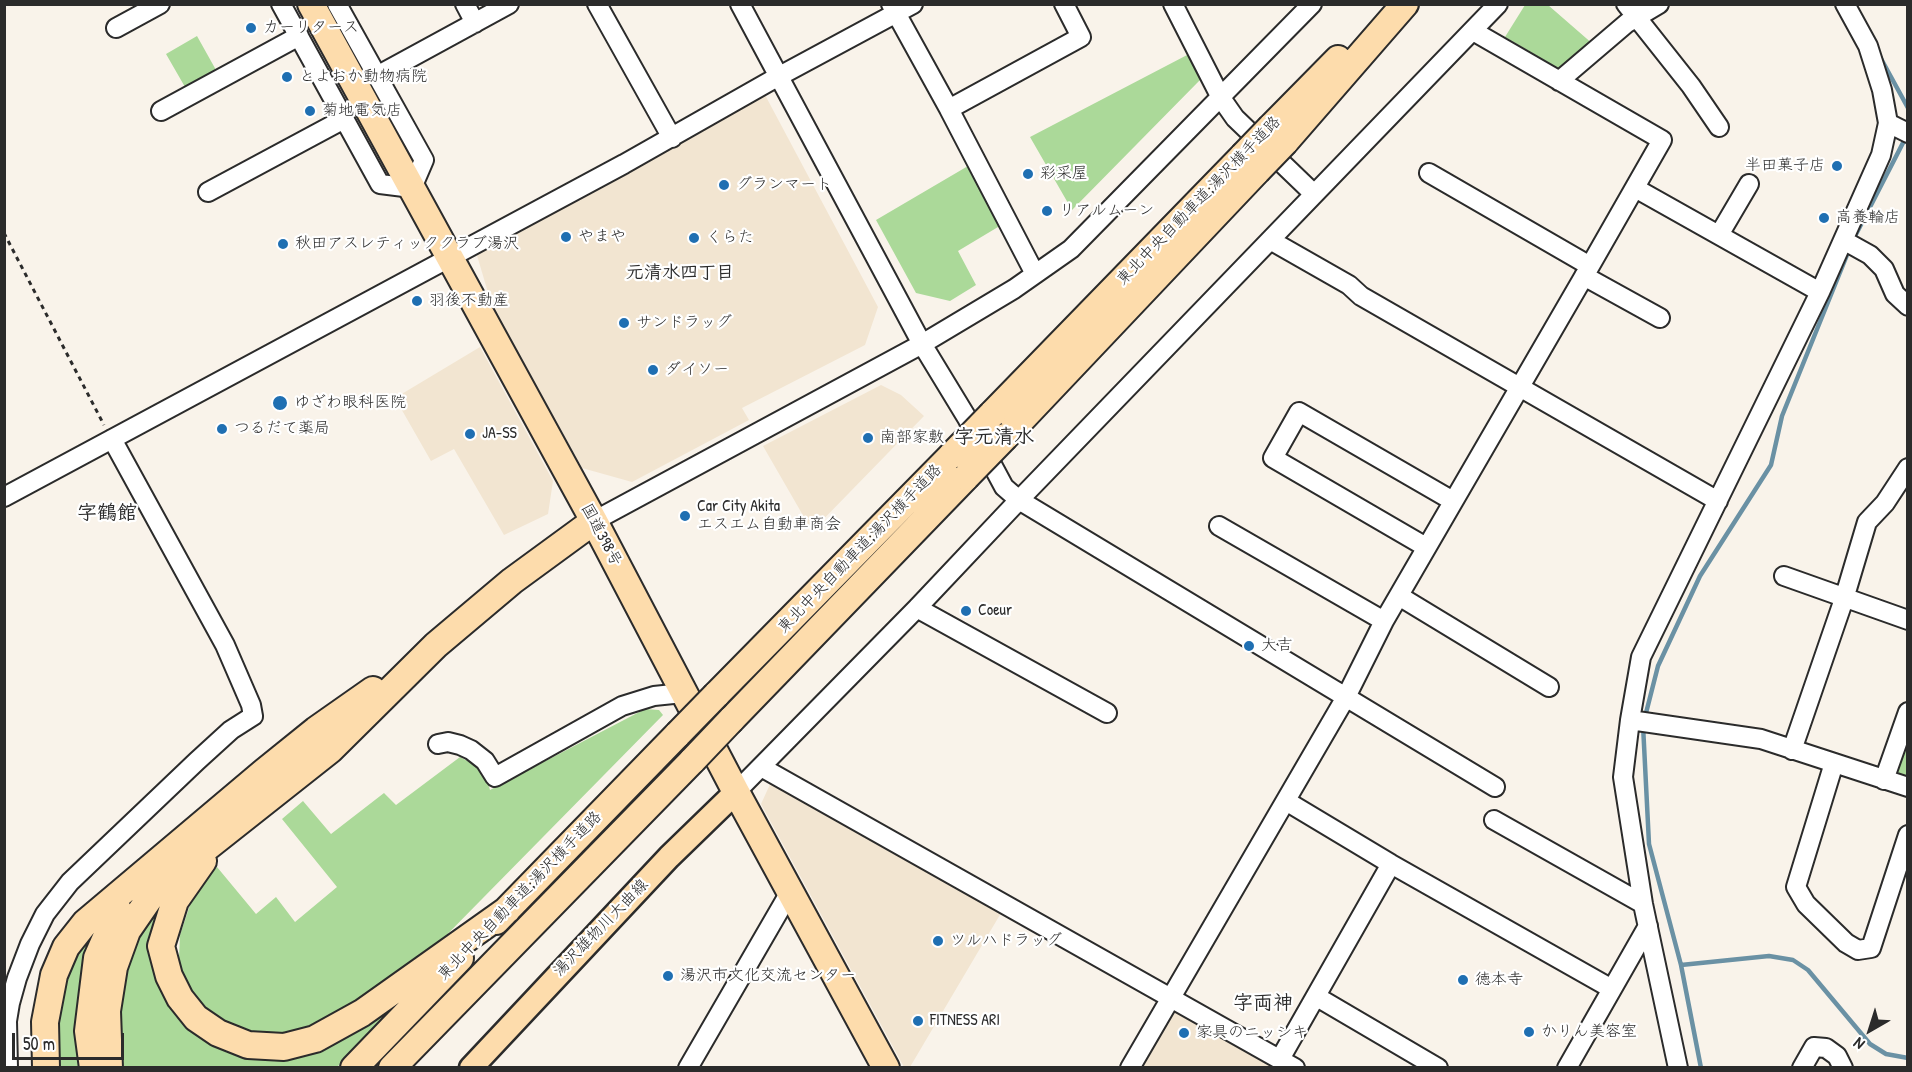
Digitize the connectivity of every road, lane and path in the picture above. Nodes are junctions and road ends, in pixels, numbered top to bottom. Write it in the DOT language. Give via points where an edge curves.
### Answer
graph roads {
  1 [pos="160,4"];
  2 [pos="281,4"];
  3 [pos="311,4"];
  4 [pos="337,4"];
  5 [pos="465,4"];
  6 [pos="509,4"];
  7 [pos="597,4"];
  8 [pos="740,4"];
  9 [pos="914,4"];
  10 [pos="1064,4"];
  11 [pos="1173,4"];
  12 [pos="1312,4"];
  13 [pos="1392,4"];
  14 [pos="1405,4"];
  15 [pos="1498,4"];
  16 [pos="1659,4"];
  17 [pos="1845,4"];
  18 [pos="893,9"];
  19 [pos="1631,11"];
  20 [pos="475,23"];
  21 [pos="116,28"];
  22 [pos="1473,32"];
  23 [pos="299,36"];
  24 [pos="377,76"];
  25 [pos="780,77"];
  26 [pos="1559,81"];
  27 [pos="1221,98"];
  28 [pos="949,109"];
  29 [pos="161,111"];
  30 [pos="344,119"];
  31 [pos="1719,127"];
  32 [pos="1897,128"];
  33 [pos="1278,134"];
  34 [pos="672,138"];
  35 [pos="1250,163"];
  36 [pos="1429,173"];
  37 [pos="1749,184"];
  38 [pos="412,189"];
  39 [pos="1635,189"];
  40 [pos="207,192"];
  41 [pos="1314,194"];
  42 [pos="4,233"];
  43 [pos="1719,235"];
  44 [pos="1270,240"];
  45 [pos="1843,240"];
  46 [pos="450,257"];
  47 [pos="1587,271"];
  48 [pos="1035,274"];
  49 [pos="1820,292"];
  50 [pos="1908,306"];
  51 [pos="1660,318"];
  52 [pos="922,344"];
  53 [pos="1521,386"];
  54 [pos="112,440"];
  55 [pos="1908,468"];
  56 [pos="4,496"];
  57 [pos="1019,500"];
  58 [pos="1453,501"];
  59 [pos="1718,501"];
  60 [pos="594,520"];
  61 [pos="1219,526"];
  62 [pos="1426,547"];
  63 [pos="1784,576"];
  64 [pos="1399,596"];
  65 [pos="1845,599"];
  66 [pos="917,608"];
  67 [pos="1908,620"];
  68 [pos="1384,621"];
  69 [pos="436,645"];
  70 [pos="1549,687"];
  71 [pos="683,693"];
  72 [pos="1346,697"];
  73 [pos="1107,713"];
  74 [pos="1630,720"];
  75 [pos="1906,720"];
  76 [pos="438,744"];
  77 [pos="1792,750"];
  78 [pos="1834,763"];
  79 [pos="761,767"];
  80 [pos="1884,780"];
  81 [pos="1495,787"];
  82 [pos="1908,787"];
  83 [pos="736,792"];
  84 [pos="1286,801"];
  85 [pos="1494,820"];
  86 [pos="1908,835"];
  87 [pos="219,838"];
  88 [pos="1391,864"];
  89 [pos="129,885"];
  90 [pos="790,892"];
  91 [pos="1643,904"];
  92 [pos="507,910"];
  93 [pos="1648,926"];
  94 [pos="501,956"];
  95 [pos="1612,989"];
  96 [pos="1171,996"];
  97 [pos="1317,997"];
  98 [pos="1288,1063"];
  99 [pos="8,1068"];
  100 [pos="46,1068"];
  101 [pos="93,1068"];
  102 [pos="109,1068"];
  103 [pos="354,1068"];
  104 [pos="392,1068"];
  105 [pos="410,1068"];
  106 [pos="471,1068"];
  107 [pos="688,1068"];
  108 [pos="886,1068"];
  109 [pos="1130,1068"];
  110 [pos="1438,1068"];
  111 [pos="1567,1068"];
  112 [pos="1677,1068"];
  113 [pos="1802,1068"];
  114 [pos="1843,1068"];
  1 -- 21 [label="street"];
  2 -- 23 [label="street"];
  3 -- 38 [label="highway, 国道398号"];
  4 -- 24 [label="street"];
  5 -- 20 [label="street"];
  6 -- 20 [label="street"];
  7 -- 34 [label="street"];
  8 -- 25 [label="street"];
  9 -- 18 [label="street"];
  10 -- 28 [label="street" via="1081,37"];
  11 -- 27 [label="street"];
  12 -- 27 [label="street"];
  13 -- 33 [label="highway, 東北中央自動車道;湯沢横手道路"];
  14 -- 33 [label="highway, 東北中央自動車道;湯沢横手道路"];
  15 -- 22 [label="street"];
  16 -- 19 [label="street"];
  17 -- 32 [label="street" via="1868,46"];
  18 -- 25 [label="street"];
  18 -- 28 [label="street"];
  19 -- 26 [label="street" via="1627,23"];
  19 -- 31 [label="street"];
  20 -- 24 [label="street"];
  22 -- 26 [label="street"];
  22 -- 41 [label="street"];
  23 -- 29 [label="street"];
  23 -- 30 [label="street"];
  24 -- 38 [label="street" via="424,160"];
  25 -- 34 [label="street"];
  25 -- 52 [label="street"];
  26 -- 39 [label="street" via="1662,140"];
  27 -- 41 [label="street" via="1235,118"];
  27 -- 48 [label="street" via="1071,249"];
  28 -- 48 [label="street"];
  30 -- 38 [label="street" via="380,184"];
  30 -- 40 [label="street"];
  32 -- 45 [label="street"];
  33 -- 35 [label="highway, 東北中央自動車道;湯沢横手道路, bridge"];
  34 -- 46 [label="street"];
  35 -- 92 [label="highway, 東北中央自動車道;湯沢横手道路, bridge" via="992,414"];
  35 -- 94 [label="highway, 東北中央自動車道;湯沢横手道路, bridge" via="1005,437"];
  36 -- 47 [label="street"];
  37 -- 43 [label="street"];
  38 -- 46 [label="highway, 国道398号"];
  39 -- 43 [label="street"];
  39 -- 47 [label="street"];
  41 -- 44 [label="street"];
  42 -- 54 [label="path"];
  43 -- 49 [label="street"];
  44 -- 53 [label="street"];
  44 -- 57 [label="street"];
  45 -- 49 [label="street"];
  45 -- 50 [label="street" via="1884,269 1895,294"];
  46 -- 54 [label="street"];
  46 -- 60 [label="highway, 国道398号"];
  47 -- 51 [label="street"];
  47 -- 53 [label="street"];
  48 -- 52 [label="street"];
  49 -- 59 [label="street"];
  52 -- 57 [label="street" via="1004,487"];
  52 -- 60 [label="street"];
  53 -- 58 [label="street"];
  53 -- 59 [label="street"];
  54 -- 56 [label="street"];
  54 -- 99 [label="street" via="225,645 253,716 197,761 70,882 45,914 16,978 7,1021"];
  55 -- 65 [label="street" via="1867,522"];
  57 -- 66 [label="street"];
  57 -- 72 [label="street"];
  58 -- 62 [label="street"];
  58 -- 62 [label="street" via="1299,412 1274,458"];
  59 -- 74 [label="street" via="1641,657"];
  60 -- 69 [label="highway" via="512,580"];
  60 -- 71 [label="highway, 国道398号"];
  61 -- 68 [label="street"];
  62 -- 64 [label="street"];
  63 -- 65 [label="street"];
  64 -- 68 [label="street"];
  64 -- 70 [label="street"];
  65 -- 67 [label="street"];
  65 -- 77 [label="street"];
  66 -- 73 [label="street"];
  66 -- 79 [label="street"];
  68 -- 72 [label="street"];
  69 -- 87 [label="highway" via="330,750"];
  69 -- 89 [label="highway" via="316,730"];
  71 -- 76 [label="street" via="654,696 622,706 495,777 485,761 471,750 460,744"];
  71 -- 83 [label="highway, 国道398号"];
  72 -- 81 [label="street"];
  72 -- 84 [label="street"];
  74 -- 77 [label="street" via="1761,739"];
  74 -- 91 [label="street" via="1623,777"];
  75 -- 80 [label="street"];
  77 -- 78 [label="street"];
  78 -- 80 [label="street"];
  78 -- 86 [label="street" via="1796,887 1806,904 1858,950 1871,948"];
  79 -- 83 [label="street"];
  79 -- 96 [label="street"];
  80 -- 82 [label="street"];
  83 -- 90 [label="highway, 国道398号"];
  83 -- 106 [label="main road, 湯沢雄物川大曲線" via="669,857"];
  84 -- 88 [label="street"];
  84 -- 96 [label="street"];
  85 -- 91 [label="street"];
  87 -- 92 [label="highway" via="174,902 161,945 180,999 196,1018 248,1046 284,1047 315,1039 362,1013"];
  87 -- 102 [label="highway" via="158,886 127,931 114,967 107,1011"];
  88 -- 95 [label="street"];
  88 -- 97 [label="street"];
  89 -- 100 [label="highway" via="85,923 66,947 54,975 45,1022"];
  89 -- 101 [label="highway" via="97,958 88,1031"];
  90 -- 107 [label="street"];
  90 -- 108 [label="highway, 国道398号"];
  91 -- 93 [label="street"];
  92 -- 103 [label="highway, 東北中央自動車道;湯沢横手道路"];
  93 -- 95 [label="street"];
  93 -- 112 [label="street"];
  94 -- 104 [label="highway, 東北中央自動車道;湯沢横手道路"];
  94 -- 105 [label="highway"];
  95 -- 111 [label="street"];
  96 -- 98 [label="street"];
  96 -- 109 [label="street"];
  97 -- 98 [label="street"];
  97 -- 110 [label="street"];
  113 -- 114 [label="street" via="1814,1047 1826,1048 1837,1056"];
}
